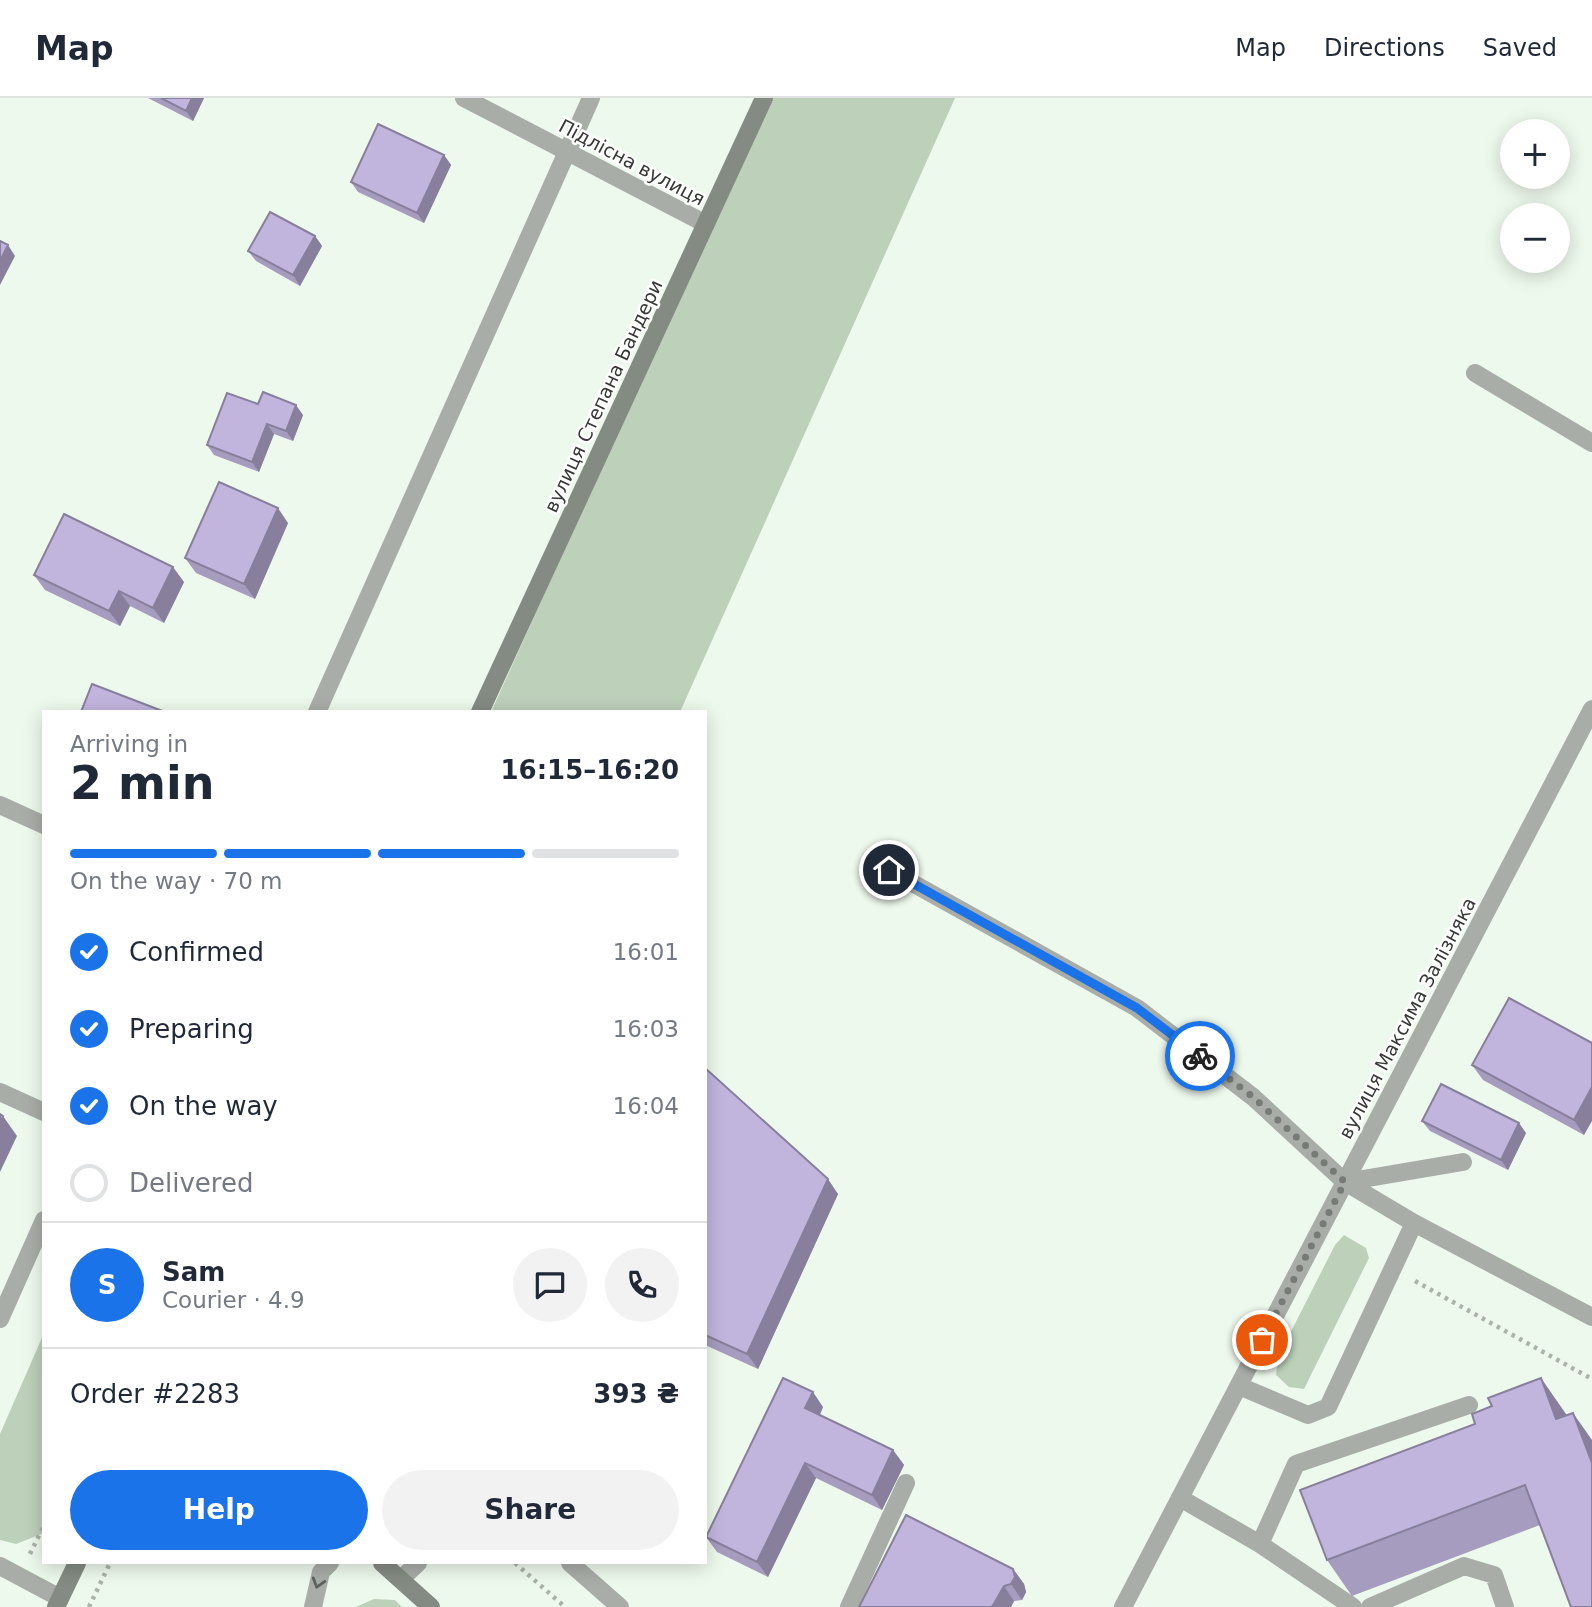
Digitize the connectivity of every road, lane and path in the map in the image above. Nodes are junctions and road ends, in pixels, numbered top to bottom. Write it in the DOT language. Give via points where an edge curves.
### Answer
graph roads {
  1 [pos="464,98"];
  2 [pos="591,98"];
  3 [pos="764,98"];
  4 [pos="565,151"];
  5 [pos="706,224"];
  6 [pos="1475,373"];
  7 [pos="1592,443"];
  8 [pos="1592,709"];
  9 [pos="318,710"];
  10 [pos="481,710"];
  11 [pos="0,805"];
  12 [pos="42,824"];
  13 [pos="889,870"];
  14 [pos="0,1092"];
  15 [pos="42,1111"];
  16 [pos="1463,1162"];
  17 [pos="1345,1182"];
  18 [pos="1414,1223"];
  19 [pos="42,1224"];
  20 [pos="1393,1268"];
  21 [pos="1592,1317"];
  22 [pos="0,1319"];
  23 [pos="1592,1379"];
  24 [pos="1239,1386"];
  25 [pos="1469,1405"];
  26 [pos="906,1483"];
  27 [pos="1180,1498"];
  28 [pos="1260,1544"];
  29 [pos="77,1564"];
  30 [pos="110,1564"];
  31 [pos="329,1564"];
  32 [pos="383,1564"];
  33 [pos="417,1564"];
  34 [pos="516,1564"];
  35 [pos="571,1564"];
  36 [pos="0,1566"];
  37 [pos="401,1579"];
  38 [pos="58,1602"];
  39 [pos="89,1607"];
  40 [pos="313,1607"];
  41 [pos="431,1607"];
  42 [pos="565,1607"];
  43 [pos="620,1607"];
  44 [pos="849,1607"];
  45 [pos="1123,1607"];
  46 [pos="1353,1607"];
  47 [pos="1370,1607"];
  48 [pos="1505,1607"];
  1 -- 4 [label="street, Підлісна вулиця"];
  2 -- 4 [label="street"];
  3 -- 5 [label="main road, вулиця Степана Бандери"];
  4 -- 5 [label="street, Підлісна вулиця"];
  4 -- 9 [label="street"];
  5 -- 10 [label="main road, вулиця Степана Бандери"];
  6 -- 7 [label="street"];
  8 -- 17 [label="street, вулиця Максима Залізняка"];
  11 -- 12 [label="street"];
  13 -- 17 [label="street" via="1137,1008 1253,1097"];
  14 -- 15 [label="street"];
  16 -- 17 [label="street"];
  17 -- 18 [label="street"];
  17 -- 24 [label="street, вулиця Максима Залізняка"];
  18 -- 20 [label="street"];
  18 -- 21 [label="street"];
  19 -- 22 [label="street"];
  20 -- 23 [label="path"];
  20 -- 24 [label="street" via="1328,1407 1308,1415"];
  24 -- 27 [label="street, вулиця Максима Залізняка"];
  25 -- 28 [label="street" via="1296,1464"];
  26 -- 44 [label="street"];
  27 -- 28 [label="street"];
  27 -- 45 [label="street, вулиця Максима Залізняка"];
  28 -- 46 [label="street"];
  29 -- 38 [label="main road"];
  30 -- 39 [label="path"];
  31 -- 40 [label="street, one-way" via="321,1572"];
  32 -- 37 [label="main road"];
  33 -- 37 [label="street"];
  34 -- 42 [label="path"];
  35 -- 43 [label="street"];
  36 -- 38 [label="street"];
  37 -- 41 [label="main road"];
  47 -- 48 [label="street" via="1464,1566 1494,1574"];
}
